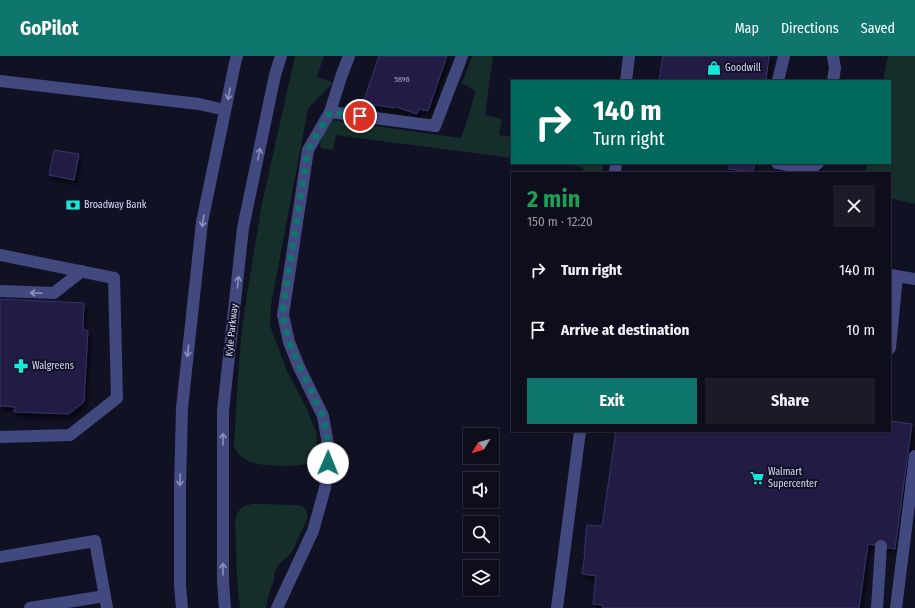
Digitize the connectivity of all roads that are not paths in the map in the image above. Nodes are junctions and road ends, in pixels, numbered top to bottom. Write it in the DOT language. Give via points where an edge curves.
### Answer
graph roads {
  1 [pos="237,56"];
  2 [pos="281,56"];
  3 [pos="349,56"];
  4 [pos="462,56"];
  5 [pos="630,56"];
  6 [pos="784,56"];
  7 [pos="833,56"];
  8 [pos="626,80"];
  9 [pos="778,80"];
  10 [pos="832,80"];
  11 [pos="0,81"];
  12 [pos="225,110"];
  13 [pos="330,112"];
  14 [pos="784,164"];
  15 [pos="817,164"];
  16 [pos="0,256"];
  17 [pos="82,271"];
  18 [pos="894,275"];
  19 [pos="915,279"];
  20 [pos="0,291"];
  21 [pos="891,330"];
  22 [pos="580,432"];
  23 [pos="0,437"];
  24 [pos="915,456"];
  25 [pos="881,546"];
  26 [pos="0,557"];
  27 [pos="106,602"];
  28 [pos="30,608"];
  29 [pos="182,608"];
  30 [pos="226,608"];
  31 [pos="277,608"];
  32 [pos="557,608"];
  33 [pos="877,608"];
  34 [pos="896,608"];
  1 -- 12 [label="street, one-way"];
  30 -- 2 [label="street, Kyle Parkway, one-way" via="223,581 223,412 243,228"];
  3 -- 13 [label="street"];
  4 -- 13 [label="street" via="435,126"];
  5 -- 8 [label="street"];
  6 -- 9 [label="street"];
  7 -- 10 [label="street" via="835,68"];
  11 -- 12 [label="street" via="199,104"];
  12 -- 29 [label="street, one-way" via="202,222 182,408"];
  13 -- 31 [label="street" via="308,150 282,314 289,342 323,416 329,450 324,488 313,531"];
  14 -- 15 [label="street" via="811,168"];
  16 -- 17 [label="street"];
  17 -- 20 [label="street, one-way" via="54,293"];
  17 -- 23 [label="street" via="114,278 117,398 70,435"];
  18 -- 19 [label="street"];
  18 -- 21 [label="street"];
  22 -- 32 [label="street"];
  24 -- 34 [label="street"];
  25 -- 33 [label="street"];
  26 -- 27 [label="street" via="95,541"];
  27 -- 28 [label="street"];
}
